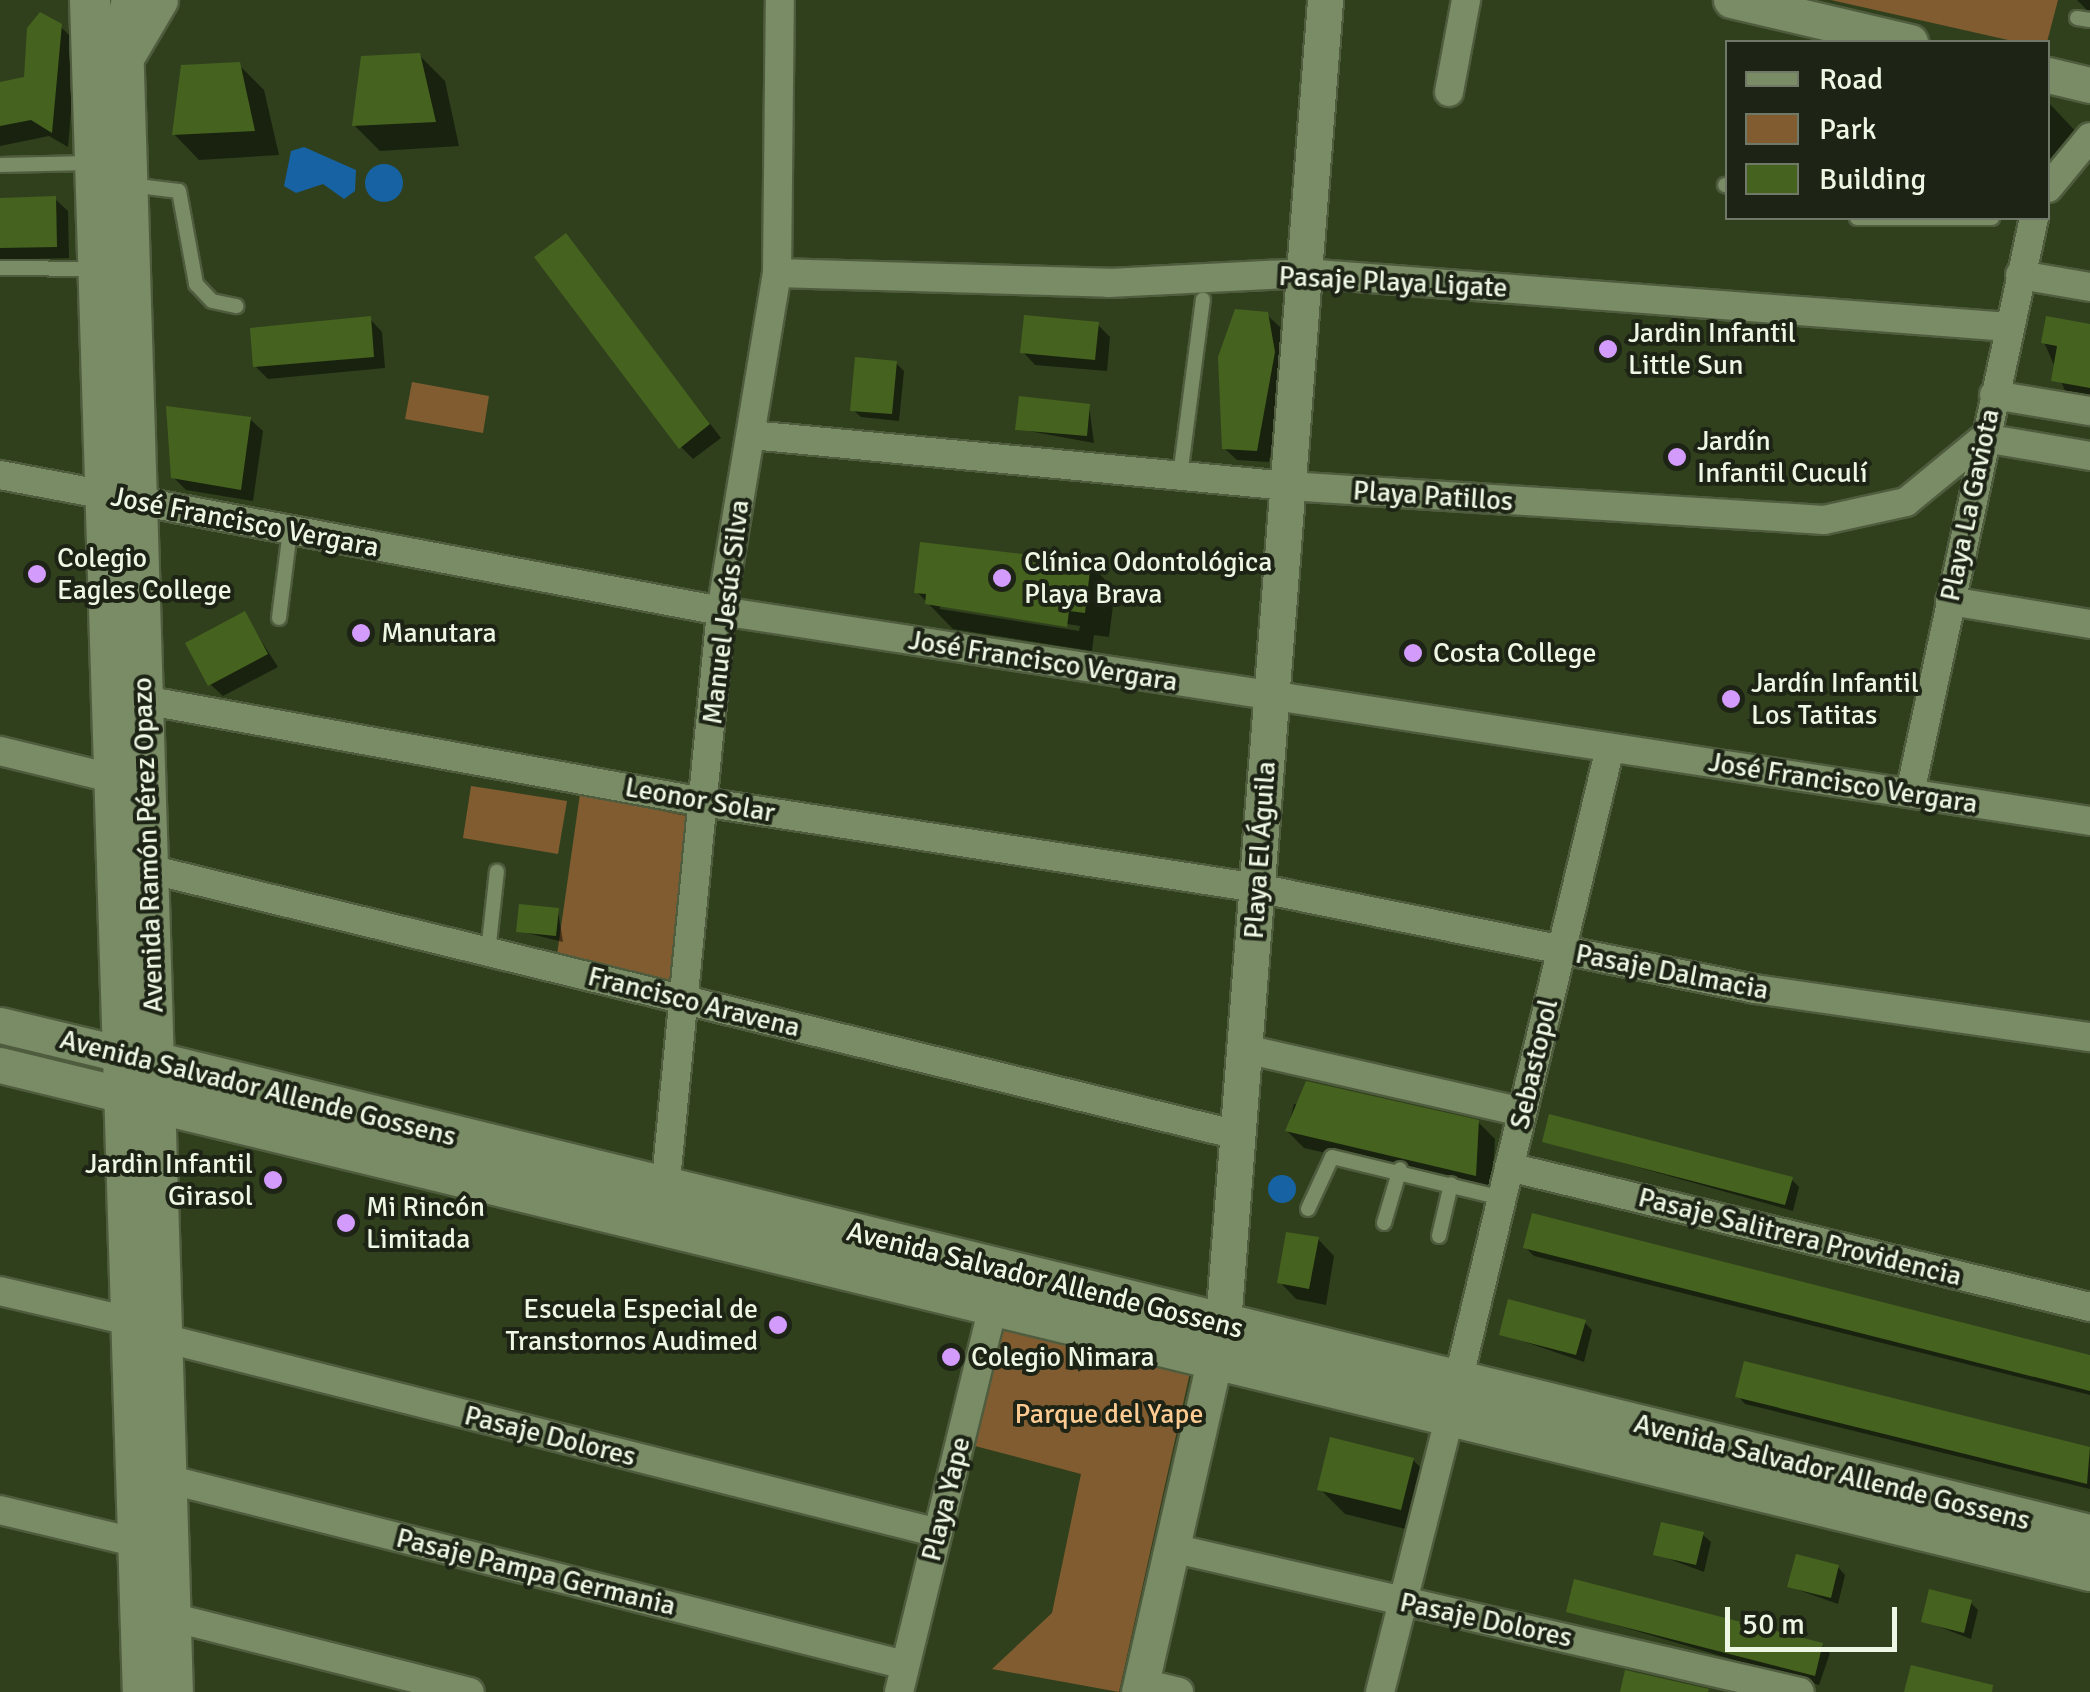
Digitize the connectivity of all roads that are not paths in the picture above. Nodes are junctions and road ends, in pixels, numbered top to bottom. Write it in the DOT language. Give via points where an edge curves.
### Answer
graph roads {
  1 [pos="90,0"];
  2 [pos="132,0"];
  3 [pos="160,0"];
  4 [pos="780,0"];
  5 [pos="1326,0"];
  6 [pos="1466,0"];
  7 [pos="1731,0"];
  8 [pos="1901,40"];
  9 [pos="124,65"];
  10 [pos="2050,75"];
  11 [pos="2090,85"];
  12 [pos="1449,92"];
  13 [pos="2090,137"];
  14 [pos="0,165"];
  15 [pos="112,174"];
  16 [pos="2050,186"];
  17 [pos="2034,220"];
  18 [pos="0,268"];
  19 [pos="99,269"];
  20 [pos="777,273"];
  21 [pos="1304,273"];
  22 [pos="2020,274"];
  23 [pos="2090,287"];
  24 [pos="1203,299"];
  25 [pos="236,306"];
  26 [pos="2008,327"];
  27 [pos="1994,394"];
  28 [pos="2090,411"];
  29 [pos="750,436"];
  30 [pos="1984,438"];
  31 [pos="2090,456"];
  32 [pos="0,475"];
  33 [pos="1180,476"];
  34 [pos="1288,486"];
  35 [pos="122,500"];
  36 [pos="290,531"];
  37 [pos="1950,600"];
  38 [pos="722,611"];
  39 [pos="278,618"];
  40 [pos="2090,624"];
  41 [pos="1272,696"];
  42 [pos="144,700"];
  43 [pos="1610,748"];
  44 [pos="0,751"];
  45 [pos="116,779"];
  46 [pos="1910,794"];
  47 [pos="703,802"];
  48 [pos="2090,821"];
  49 [pos="150,869"];
  50 [pos="498,870"];
  51 [pos="1257,888"];
  52 [pos="1561,951"];
  53 [pos="488,952"];
  54 [pos="684,1000"];
  55 [pos="0,1025"];
  56 [pos="2090,1037"];
  57 [pos="1244,1049"];
  58 [pos="140,1059"];
  59 [pos="0,1065"];
  60 [pos="142,1099"];
  61 [pos="1522,1112"];
  62 [pos="1238,1135"];
  63 [pos="1510,1167"];
  64 [pos="1400,1169"];
  65 [pos="1451,1184"];
  66 [pos="1501,1198"];
  67 [pos="664,1206"];
  68 [pos="1308,1209"];
  69 [pos="1384,1224"];
  70 [pos="1440,1236"];
  71 [pos="0,1291"];
  72 [pos="993,1305"];
  73 [pos="2090,1307"];
  74 [pos="148,1330"];
  75 [pos="1219,1341"];
  76 [pos="1454,1398"];
  77 [pos="167,1478"];
  78 [pos="0,1510"];
  79 [pos="938,1533"];
  80 [pos="2090,1535"];
  81 [pos="139,1543"];
  82 [pos="1172,1548"];
  83 [pos="2090,1571"];
  84 [pos="1404,1599"];
  85 [pos="171,1617"];
  86 [pos="902,1679"];
  87 [pos="1140,1687"];
  88 [pos="143,1692"];
  89 [pos="173,1692"];
  90 [pos="470,1692"];
  91 [pos="1179,1692"];
  92 [pos="1380,1692"];
  93 [pos="1800,1692"];
  1 -- 15 [label="main road, Avenida Ramón Pérez Opazo"];
  2 -- 9 [label="main road, Avenida Ramón Pérez Opazo"];
  3 -- 9 [label="street"];
  4 -- 20 [label="street, Manuel Jesús Silva"];
  5 -- 21 [label="street, Playa El Águila"];
  6 -- 12 [label="street"];
  7 -- 8 [label="street"];
  9 -- 15 [label="main road, Avenida Ramón Pérez Opazo"];
  10 -- 11 [label="street"];
  13 -- 16 [label="street"];
  14 -- 15 [label="lane"];
  15 -- 19 [label="main road, Avenida Ramón Pérez Opazo"];
  15 -- 25 [label="lane" via="179,191 196,284 212,301"];
  15 -- 35 [label="main road, Avenida Ramón Pérez Opazo"];
  17 -- 22 [label="street, Playa La Gaviota"];
  18 -- 19 [label="lane"];
  19 -- 35 [label="main road, Avenida Ramón Pérez Opazo"];
  20 -- 21 [label="street, Pasaje Playa Ligate" via="1109,283"];
  20 -- 29 [label="street, Manuel Jesús Silva"];
  21 -- 26 [label="street, Pasaje Playa Ligate"];
  21 -- 34 [label="street, Playa El Águila"];
  22 -- 23 [label="street"];
  22 -- 26 [label="street, Playa La Gaviota"];
  24 -- 33 [label="lane"];
  26 -- 27 [label="street, Playa La Gaviota"];
  27 -- 28 [label="street"];
  27 -- 30 [label="street, Playa La Gaviota"];
  29 -- 33 [label="street, Playa Patillos"];
  29 -- 38 [label="street, Manuel Jesús Silva"];
  30 -- 31 [label="street"];
  30 -- 34 [label="street, Playa Patillos" via="1927,490 1849,520"];
  30 -- 37 [label="street, Playa La Gaviota"];
  32 -- 35 [label="street, José Francisco Vergara"];
  33 -- 34 [label="street, Playa Patillos"];
  34 -- 41 [label="street, Playa El Águila"];
  35 -- 36 [label="street, José Francisco Vergara"];
  35 -- 42 [label="main road, Avenida Ramón Pérez Opazo"];
  35 -- 45 [label="main road, Avenida Ramón Pérez Opazo"];
  36 -- 38 [label="street, José Francisco Vergara"];
  36 -- 39 [label="lane"];
  37 -- 40 [label="street"];
  37 -- 46 [label="street, Playa La Gaviota"];
  38 -- 41 [label="street, José Francisco Vergara"];
  38 -- 47 [label="street, Manuel Jesús Silva"];
  41 -- 43 [label="street, José Francisco Vergara"];
  41 -- 51 [label="street, Playa El Águila"];
  42 -- 47 [label="street, Leonor Solar"];
  42 -- 49 [label="main road, Avenida Ramón Pérez Opazo"];
  43 -- 46 [label="street, José Francisco Vergara"];
  43 -- 52 [label="street, Sebastopol"];
  44 -- 45 [label="street"];
  45 -- 58 [label="main road, Avenida Ramón Pérez Opazo"];
  46 -- 48 [label="street, José Francisco Vergara"];
  47 -- 51 [label="street, Leonor Solar"];
  47 -- 54 [label="street, Manuel Jesús Silva"];
  49 -- 53 [label="street, Francisco Aravena"];
  49 -- 58 [label="main road, Avenida Ramón Pérez Opazo"];
  50 -- 53 [label="lane"];
  51 -- 52 [label="street, Pasaje Dalmacia"];
  51 -- 57 [label="street, Playa El Águila"];
  52 -- 56 [label="street, Pasaje Dalmacia"];
  52 -- 61 [label="street, Sebastopol"];
  53 -- 54 [label="street, Francisco Aravena"];
  54 -- 62 [label="street, Francisco Aravena"];
  54 -- 67 [label="street, Manuel Jesús Silva"];
  55 -- 58 [label="street, Avenida Salvador Allende Gossens"];
  57 -- 61 [label="street"];
  57 -- 62 [label="street, Playa El Águila"];
  58 -- 60 [label="main road, Avenida Ramón Pérez Opazo"];
  58 -- 67 [label="main road, Avenida Salvador Allende Gossens"];
  59 -- 60 [label="street, Avenida Salvador Allende Gossens"];
  60 -- 67 [label="main road, Avenida Salvador Allende Gossens"];
  60 -- 74 [label="main road, Avenida Ramón Pérez Opazo"];
  61 -- 63 [label="street, Sebastopol"];
  62 -- 75 [label="street, Playa El Águila"];
  63 -- 66 [label="street, Sebastopol"];
  63 -- 73 [label="street, Pasaje Salitrera Providencia"];
  64 -- 65 [label="lane"];
  64 -- 68 [label="lane" via="1332,1157"];
  64 -- 69 [label="lane"];
  65 -- 66 [label="lane"];
  65 -- 70 [label="lane"];
  66 -- 76 [label="street, Sebastopol"];
  67 -- 72 [label="main road, Avenida Salvador Allende Gossens"];
  67 -- 75 [label="main road, Avenida Salvador Allende Gossens"];
  71 -- 74 [label="street, Pasaje Dolores"];
  72 -- 75 [label="main road, Avenida Salvador Allende Gossens"];
  72 -- 79 [label="street, Playa Yape"];
  74 -- 77 [label="main road, Avenida Ramón Pérez Opazo"];
  74 -- 79 [label="street, Pasaje Dolores"];
  74 -- 81 [label="main road, Avenida Ramón Pérez Opazo"];
  75 -- 76 [label="main road, Avenida Salvador Allende Gossens"];
  75 -- 82 [label="street, Playa El Águila"];
  76 -- 80 [label="main road, Avenida Salvador Allende Gossens"];
  76 -- 83 [label="main road, Avenida Salvador Allende Gossens"];
  76 -- 84 [label="street, Sebastopol"];
  77 -- 85 [label="main road, Avenida Ramón Pérez Opazo"];
  77 -- 86 [label="street, Pasaje Pampa Germania"];
  78 -- 81 [label="street"];
  79 -- 86 [label="street, Playa Yape"];
  81 -- 88 [label="main road, Avenida Ramón Pérez Opazo"];
  82 -- 84 [label="street, Pasaje Dolores"];
  82 -- 87 [label="street, Playa El Águila"];
  84 -- 92 [label="street, Sebastopol"];
  84 -- 93 [label="street, Pasaje Dolores"];
  85 -- 89 [label="main road, Avenida Ramón Pérez Opazo"];
  85 -- 90 [label="street"];
  87 -- 91 [label="street"];
}
